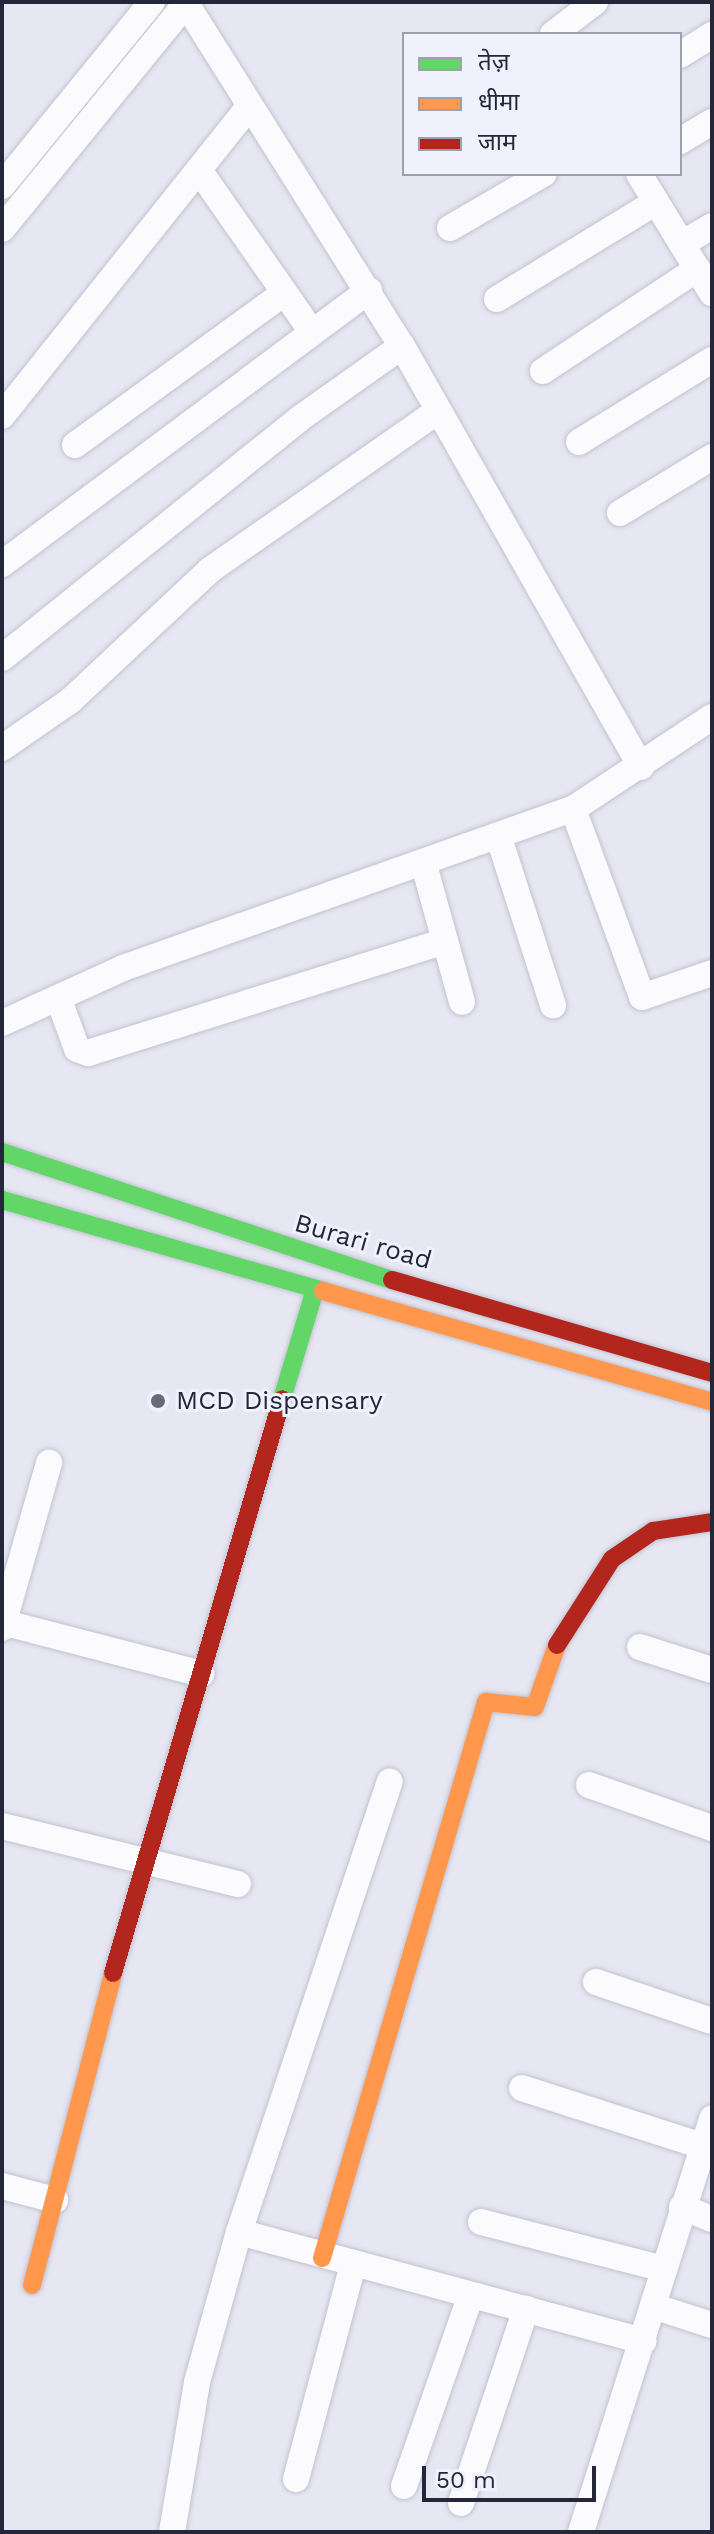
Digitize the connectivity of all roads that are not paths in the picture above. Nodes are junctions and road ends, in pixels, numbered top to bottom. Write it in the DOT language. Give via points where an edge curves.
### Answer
graph roads {
  1 [pos="152,2"];
  2 [pos="186,2"];
  3 [pos="595,2"];
  4 [pos="556,32"];
  5 [pos="712,35"];
  6 [pos="682,54"];
  7 [pos="249,107"];
  8 [pos="712,122"];
  9 [pos="682,140"];
  10 [pos="199,170"];
  11 [pos="540,176"];
  12 [pos="640,176"];
  13 [pos="656,202"];
  14 [pos="6,206"];
  15 [pos="712,226"];
  16 [pos="450,228"];
  17 [pos="682,244"];
  18 [pos="697,269"];
  19 [pos="369,290"];
  20 [pos="284,293"];
  21 [pos="712,293"];
  22 [pos="497,299"];
  23 [pos="312,332"];
  24 [pos="402,346"];
  25 [pos="712,360"];
  26 [pos="543,371"];
  27 [pos="438,411"];
  28 [pos="2,416"];
  29 [pos="579,442"];
  30 [pos="75,445"];
  31 [pos="712,457"];
  32 [pos="620,513"];
  33 [pos="2,564"];
  34 [pos="2,658"];
  35 [pos="709,722"];
  36 [pos="2,748"];
  37 [pos="641,767"];
  38 [pos="573,809"];
  39 [pos="499,838"];
  40 [pos="424,865"];
  41 [pos="445,941"];
  42 [pos="712,973"];
  43 [pos="59,1000"];
  44 [pos="462,1002"];
  45 [pos="553,1005"];
  46 [pos="4,1015"];
  47 [pos="2,1152"];
  48 [pos="2,1200"];
  49 [pos="186,1213"];
  50 [pos="176,1250"];
  51 [pos="315,1290"];
  52 [pos="712,1373"];
  53 [pos="712,1402"];
  54 [pos="49,1463"];
  55 [pos="712,1522"];
  56 [pos="3,1624"];
  57 [pos="640,1647"];
  58 [pos="712,1670"];
  59 [pos="201,1674"];
  60 [pos="390,1782"];
  61 [pos="589,1785"];
  62 [pos="2,1826"];
  63 [pos="712,1828"];
  64 [pos="143,1859"];
  65 [pos="238,1884"];
  66 [pos="596,1982"];
  67 [pos="712,2021"];
  68 [pos="522,2088"];
  69 [pos="712,2118"];
  70 [pos="703,2146"];
  71 [pos="2,2186"];
  72 [pos="55,2200"];
  73 [pos="682,2207"];
  74 [pos="712,2219"];
  75 [pos="481,2222"];
  76 [pos="239,2232"];
  77 [pos="322,2258"];
  78 [pos="353,2265"];
  79 [pos="660,2268"];
  80 [pos="32,2285"];
  81 [pos="471,2295"];
  82 [pos="653,2306"];
  83 [pos="526,2309"];
  84 [pos="712,2325"];
  85 [pos="644,2341"];
  86 [pos="296,2479"];
  87 [pos="404,2486"];
  88 [pos="461,2503"];
  89 [pos="172,2532"];
  90 [pos="581,2532"];
  1 -- 14 [label="street"];
  2 -- 7 [label="street"];
  2 -- 14 [label="street"];
  3 -- 4 [label="street"];
  5 -- 6 [label="street"];
  7 -- 10 [label="street"];
  7 -- 19 [label="street"];
  8 -- 9 [label="street"];
  10 -- 20 [label="street"];
  10 -- 28 [label="street"];
  11 -- 16 [label="street"];
  12 -- 13 [label="street"];
  13 -- 17 [label="street"];
  13 -- 22 [label="street"];
  15 -- 17 [label="street"];
  17 -- 18 [label="street"];
  18 -- 21 [label="street"];
  18 -- 26 [label="street"];
  19 -- 23 [label="street"];
  19 -- 24 [label="street"];
  20 -- 23 [label="street"];
  20 -- 30 [label="street"];
  23 -- 33 [label="street"];
  24 -- 27 [label="street"];
  24 -- 34 [label="street" via="299,419"];
  25 -- 29 [label="street"];
  27 -- 36 [label="street" via="210,570 70,701"];
  27 -- 37 [label="street"];
  31 -- 32 [label="street"];
  35 -- 37 [label="street"];
  37 -- 38 [label="street"];
  38 -- 39 [label="street"];
  38 -- 42 [label="street" via="642,997"];
  39 -- 40 [label="street"];
  39 -- 45 [label="street"];
  40 -- 41 [label="street"];
  40 -- 43 [label="street" via="123,968"];
  41 -- 43 [label="street" via="88,1053 77,1049"];
  41 -- 44 [label="street"];
  43 -- 46 [label="street"];
  47 -- 49 [label="street, Burari road"];
  48 -- 50 [label="street"];
  49 -- 50 [label="street"];
  49 -- 52 [label="street, Burari road"];
  50 -- 51 [label="street"];
  51 -- 53 [label="street"];
  51 -- 59 [label="street"];
  54 -- 56 [label="street"];
  55 -- 77 [label="street" via="653,1531 612,1559 558,1641 535,1707 486,1702"];
  56 -- 59 [label="street"];
  57 -- 58 [label="street"];
  59 -- 64 [label="street"];
  60 -- 76 [label="street"];
  61 -- 63 [label="street"];
  62 -- 64 [label="street"];
  64 -- 65 [label="street"];
  64 -- 72 [label="street"];
  66 -- 67 [label="street"];
  68 -- 70 [label="street"];
  69 -- 70 [label="street"];
  70 -- 73 [label="street"];
  71 -- 72 [label="street"];
  72 -- 80 [label="street"];
  73 -- 74 [label="street"];
  73 -- 79 [label="street"];
  75 -- 79 [label="street"];
  76 -- 77 [label="street"];
  76 -- 89 [label="street" via="197,2382"];
  77 -- 78 [label="street"];
  78 -- 81 [label="street"];
  78 -- 86 [label="street"];
  79 -- 82 [label="street"];
  81 -- 83 [label="street"];
  81 -- 87 [label="street"];
  82 -- 84 [label="street"];
  82 -- 85 [label="street"];
  83 -- 85 [label="street"];
  83 -- 88 [label="street"];
  85 -- 90 [label="street"];
}
